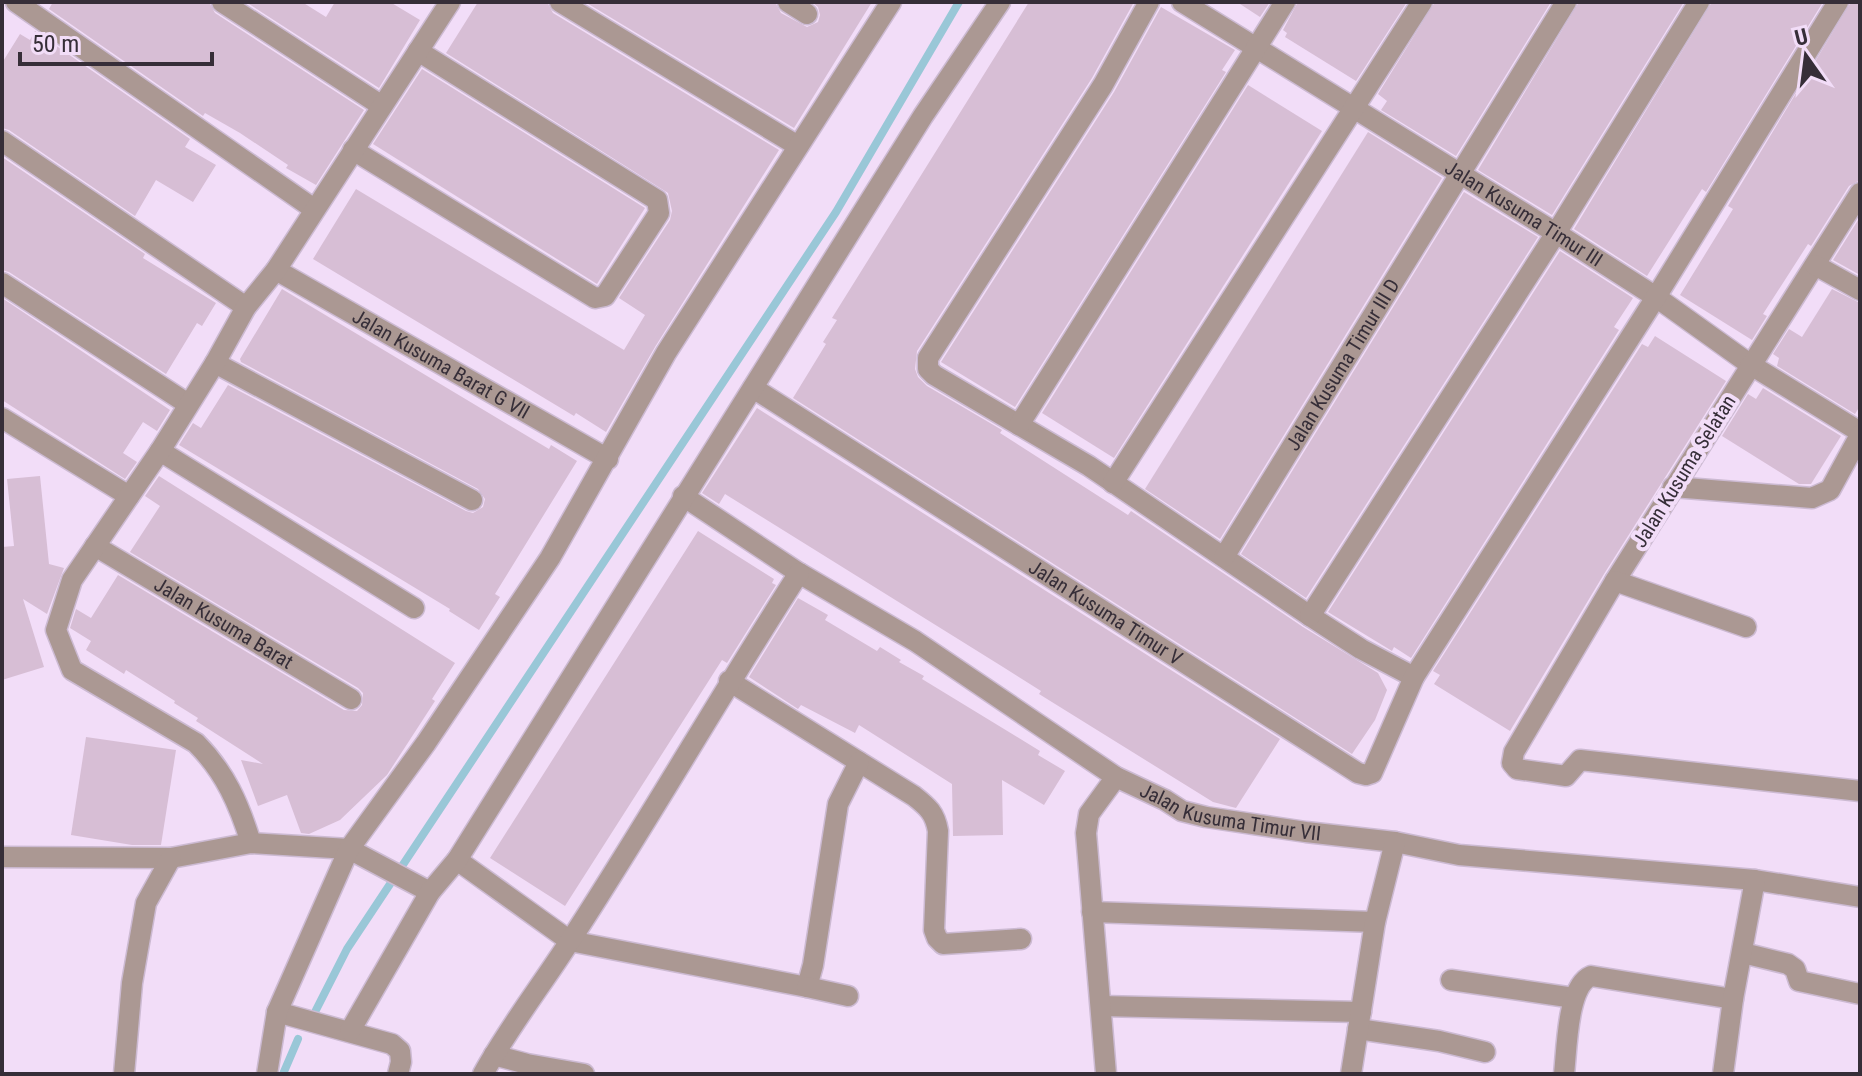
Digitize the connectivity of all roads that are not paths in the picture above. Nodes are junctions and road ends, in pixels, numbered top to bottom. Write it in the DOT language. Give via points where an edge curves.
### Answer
graph roads {
  1 [pos="16,2"];
  2 [pos="222,2"];
  3 [pos="560,2"];
  4 [pos="788,2"];
  5 [pos="891,2"];
  6 [pos="1000,2"];
  7 [pos="1149,2"];
  8 [pos="1182,2"];
  9 [pos="1285,2"];
  10 [pos="1422,2"];
  11 [pos="1566,2"];
  12 [pos="1699,2"];
  13 [pos="1838,2"];
  14 [pos="448,3"];
  15 [pos="807,14"];
  16 [pos="1255,49"];
  17 [pos="418,51"];
  18 [pos="382,106"];
  19 [pos="1356,108"];
  20 [pos="2,141"];
  21 [pos="798,146"];
  22 [pos="353,150"];
  23 [pos="1461,174"];
  24 [pos="1860,193"];
  25 [pos="314,209"];
  26 [pos="1556,233"];
  27 [pos="1815,265"];
  28 [pos="276,270"];
  29 [pos="2,283"];
  30 [pos="1860,290"];
  31 [pos="1656,297"];
  32 [pos="246,307"];
  33 [pos="215,363"];
  34 [pos="1751,365"];
  35 [pos="753,388"];
  36 [pos="188,404"];
  37 [pos="2,418"];
  38 [pos="1019,425"];
  39 [pos="1860,434"];
  40 [pos="160,451"];
  41 [pos="608,459"];
  42 [pos="1113,483"];
  43 [pos="1673,487"];
  44 [pos="129,496"];
  45 [pos="683,496"];
  46 [pos="472,500"];
  47 [pos="95,546"];
  48 [pos="1224,557"];
  49 [pos="799,573"];
  50 [pos="1615,581"];
  51 [pos="414,608"];
  52 [pos="1310,616"];
  53 [pos="1746,627"];
  54 [pos="1414,677"];
  55 [pos="729,681"];
  56 [pos="351,699"];
  57 [pos="859,762"];
  58 [pos="1116,777"];
  59 [pos="1860,791"];
  60 [pos="1395,842"];
  61 [pos="251,843"];
  62 [pos="349,849"];
  63 [pos="2,857"];
  64 [pos="171,858"];
  65 [pos="457,860"];
  66 [pos="1755,880"];
  67 [pos="423,887"];
  68 [pos="1860,897"];
  69 [pos="1092,912"];
  70 [pos="1375,922"];
  71 [pos="1021,939"];
  72 [pos="570,941"];
  73 [pos="1743,953"];
  74 [pos="1451,980"];
  75 [pos="807,987"];
  76 [pos="1860,994"];
  77 [pos="848,996"];
  78 [pos="1574,998"];
  79 [pos="1733,999"];
  80 [pos="1101,1006"];
  81 [pos="277,1012"];
  82 [pos="1359,1020"];
  83 [pos="350,1031"];
  84 [pos="1485,1052"];
  85 [pos="494,1055"];
  86 [pos="124,1074"];
  87 [pos="267,1074"];
  88 [pos="398,1074"];
  89 [pos="483,1074"];
  90 [pos="584,1074"];
  91 [pos="1106,1074"];
  92 [pos="1351,1074"];
  93 [pos="1564,1074"];
  94 [pos="1723,1074"];
  1 -- 25 [label="street"];
  2 -- 18 [label="street"];
  3 -- 21 [label="street"];
  4 -- 15 [label="street"];
  5 -- 21 [label="street"];
  6 -- 35 [label="street"];
  7 -- 38 [label="street" via="1103,85 928,358 934,375"];
  8 -- 16 [label="street, Jalan Kusuma Timur III"];
  9 -- 16 [label="street"];
  10 -- 19 [label="street"];
  11 -- 23 [label="street, Jalan Kusuma Timur III D"];
  12 -- 26 [label="street"];
  13 -- 31 [label="street"];
  14 -- 17 [label="street"];
  16 -- 19 [label="street, Jalan Kusuma Timur III"];
  16 -- 38 [label="street"];
  17 -- 18 [label="street"];
  17 -- 22 [label="street" via="657,200 659,213 605,296 595,298"];
  18 -- 22 [label="street"];
  19 -- 23 [label="street, Jalan Kusuma Timur III"];
  19 -- 42 [label="street"];
  20 -- 32 [label="street"];
  21 -- 41 [label="street" via="666,353"];
  22 -- 25 [label="street"];
  23 -- 26 [label="street, Jalan Kusuma Timur III"];
  23 -- 48 [label="street, Jalan Kusuma Timur III D"];
  24 -- 27 [label="street, Jalan Kusuma Selatan"];
  25 -- 28 [label="street"];
  26 -- 31 [label="street, Jalan Kusuma Timur III"];
  26 -- 52 [label="street"];
  27 -- 30 [label="street"];
  27 -- 34 [label="street, Jalan Kusuma Selatan"];
  28 -- 32 [label="street"];
  28 -- 41 [label="street, Jalan Kusuma Barat G VII"];
  29 -- 36 [label="street"];
  31 -- 34 [label="street, Jalan Kusuma Timur III"];
  31 -- 54 [label="street"];
  32 -- 33 [label="street"];
  33 -- 36 [label="street"];
  33 -- 46 [label="street"];
  34 -- 39 [label="street, Jalan Kusuma Timur III"];
  34 -- 43 [label="street, Jalan Kusuma Selatan"];
  35 -- 45 [label="street"];
  35 -- 54 [label="street, Jalan Kusuma Timur V" via="1358,773 1372,773"];
  36 -- 40 [label="street"];
  37 -- 44 [label="street"];
  38 -- 42 [label="street"];
  39 -- 43 [label="street" via="1830,490 1812,498"];
  40 -- 44 [label="street"];
  40 -- 51 [label="street"];
  41 -- 62 [label="street" via="484,659"];
  42 -- 48 [label="street"];
  43 -- 50 [label="street, Jalan Kusuma Selatan"];
  44 -- 47 [label="street"];
  45 -- 49 [label="street, Jalan Kusuma Timur VII"];
  45 -- 65 [label="street"];
  47 -- 56 [label="street, Jalan Kusuma Barat"];
  47 -- 61 [label="street" via="72,580 56,630 72,670 196,743 224,775"];
  48 -- 52 [label="street"];
  49 -- 55 [label="street"];
  49 -- 58 [label="street, Jalan Kusuma Timur VII" via="915,641"];
  50 -- 53 [label="street"];
  50 -- 59 [label="street, Jalan Kusuma Selatan" via="1514,752 1517,769 1566,776 1580,760"];
  52 -- 54 [label="street"];
  55 -- 57 [label="street"];
  55 -- 72 [label="street"];
  57 -- 71 [label="street" via="914,796 936,817 937,938 943,944"];
  57 -- 75 [label="street" via="838,804"];
  58 -- 60 [label="street, Jalan Kusuma Timur VII" via="1182,811 1206,817"];
  58 -- 69 [label="street" via="1089,814"];
  60 -- 66 [label="street, Jalan Kusuma Timur VII" via="1459,855"];
  60 -- 70 [label="street"];
  61 -- 62 [label="street"];
  61 -- 64 [label="street"];
  62 -- 67 [label="street"];
  62 -- 81 [label="street"];
  63 -- 64 [label="street"];
  64 -- 86 [label="street" via="146,903"];
  65 -- 67 [label="street"];
  65 -- 72 [label="street"];
  66 -- 68 [label="street, Jalan Kusuma Timur VII"];
  66 -- 73 [label="street"];
  67 -- 83 [label="street"];
  69 -- 70 [label="street"];
  69 -- 80 [label="street"];
  70 -- 82 [label="street"];
  72 -- 75 [label="street"];
  72 -- 85 [label="street"];
  73 -- 76 [label="street" via="1788,964 1799,981"];
  73 -- 79 [label="street"];
  74 -- 78 [label="street"];
  75 -- 77 [label="street"];
  78 -- 79 [label="street" via="1591,976"];
  78 -- 93 [label="street"];
  79 -- 94 [label="street"];
  80 -- 82 [label="street"];
  80 -- 91 [label="street"];
  81 -- 83 [label="street"];
  81 -- 87 [label="street"];
  82 -- 84 [label="street"];
  82 -- 92 [label="street"];
  83 -- 88 [label="street" via="400,1051"];
  85 -- 89 [label="street"];
  85 -- 90 [label="street"];
}
